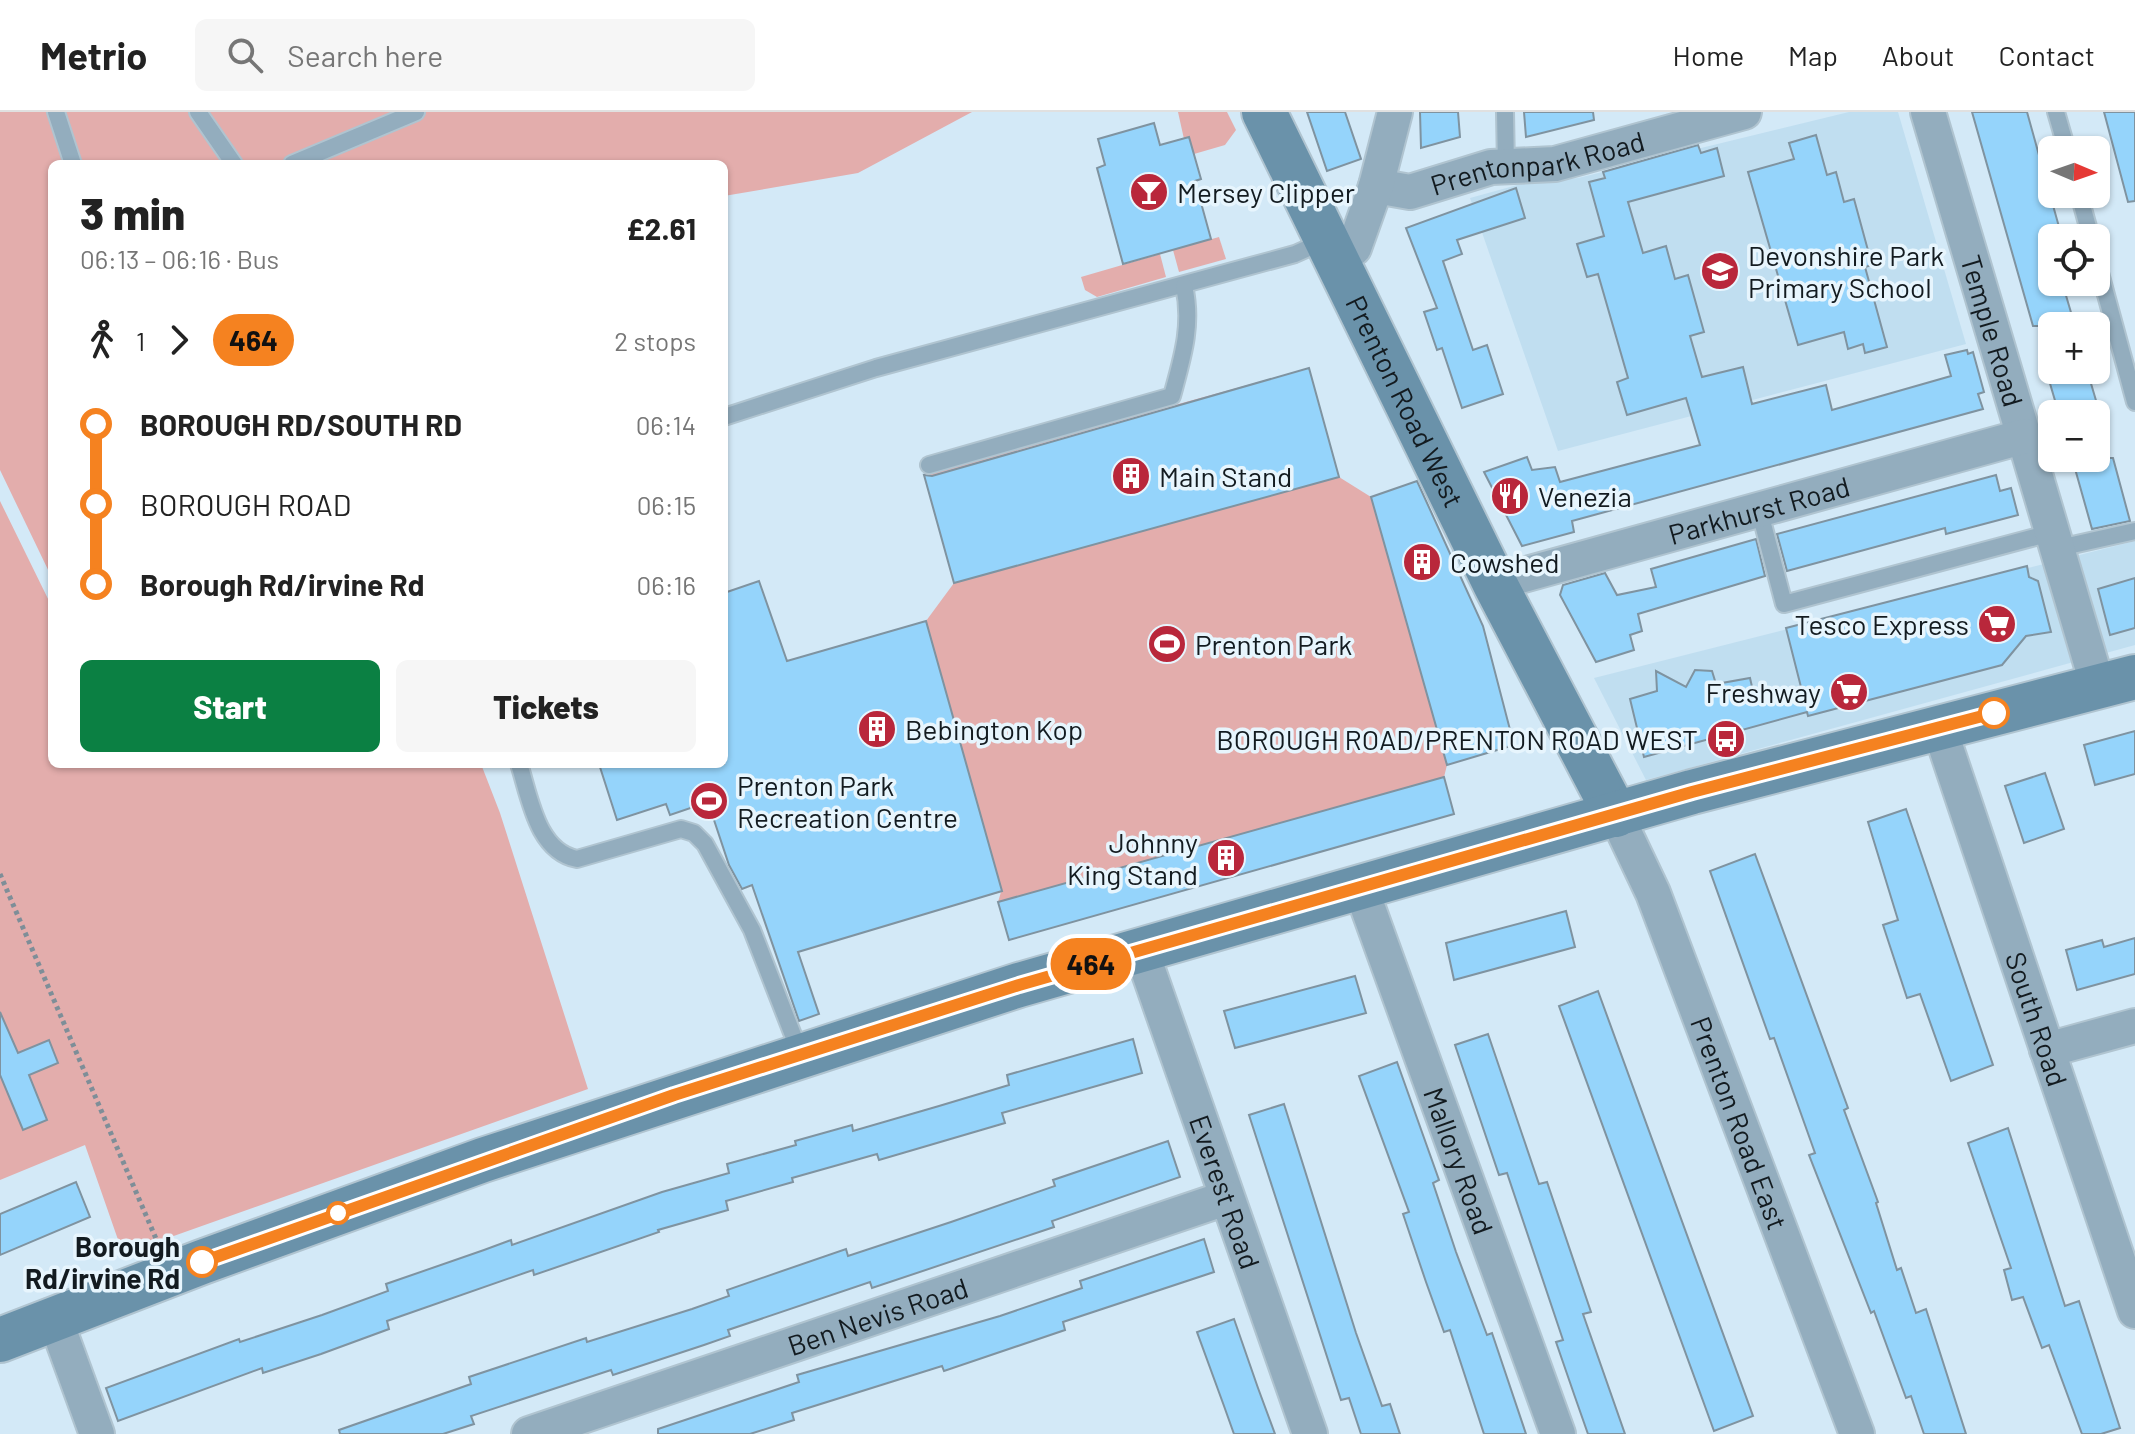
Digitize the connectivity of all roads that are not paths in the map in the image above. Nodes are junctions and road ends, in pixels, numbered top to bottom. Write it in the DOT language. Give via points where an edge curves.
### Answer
graph roads {
  1 [pos="56,112"];
  2 [pos="198,112"];
  3 [pos="416,112"];
  4 [pos="1264,112"];
  5 [pos="1395,112"];
  6 [pos="1505,112"];
  7 [pos="1744,112"];
  8 [pos="1928,112"];
  9 [pos="2056,112"];
  10 [pos="2063,136"];
  11 [pos="72,160"];
  12 [pos="231,160"];
  13 [pos="302,160"];
  14 [pos="1506,167"];
  15 [pos="1376,186"];
  16 [pos="1332,250"];
  17 [pos="1184,286"];
  18 [pos="2106,296"];
  19 [pos="2135,402"];
  20 [pos="728,416"];
  21 [pos="2025,436"];
  22 [pos="929,465"];
  23 [pos="1759,509"];
  24 [pos="2135,531"];
  25 [pos="2057,540"];
  26 [pos="1496,586"];
  27 [pos="2117,682"];
  28 [pos="1939,727"];
  29 [pos="520,768"];
  30 [pos="1616,815"];
  31 [pos="1360,886"];
  32 [pos="1141,950"];
  33 [pos="2135,1026"];
  34 [pos="2047,1050"];
  35 [pos="800,1055"];
  36 [pos="1226,1198"];
  37 [pos="2135,1311"];
  38 [pos="55,1319"];
  39 [pos="0,1340"];
  40 [pos="97,1434"];
  41 [pos="529,1434"];
  42 [pos="1310,1434"];
  43 [pos="1558,1434"];
  44 [pos="1857,1434"];
  1 -- 11 [label="lane"];
  2 -- 12 [label="lane"];
  3 -- 13 [label="lane"];
  4 -- 16 [label="street, Prenton Road West"];
  5 -- 15 [label="street"];
  6 -- 14 [label="lane"];
  7 -- 14 [label="street, Prentonpark Road" via="1555,164"];
  8 -- 21 [label="street, Temple Road"];
  9 -- 10 [label="lane"];
  14 -- 15 [label="street, Prentonpark Road" via="1478,170 1410,192"];
  15 -- 16 [label="street" via="1354,248"];
  16 -- 17 [label="lane" via="1295,254"];
  16 -- 26 [label="street, Prenton Road West"];
  17 -- 20 [label="lane" via="876,368"];
  17 -- 22 [label="lane" via="1189,307 1186,343 1172,396"];
  18 -- 19 [label="lane"];
  21 -- 23 [label="street, Parkhurst Road"];
  21 -- 25 [label="street, Temple Road"];
  23 -- 25 [label="lane" via="1784,604"];
  23 -- 26 [label="street, Parkhurst Road"];
  24 -- 25 [label="lane"];
  25 -- 27 [label="street, Temple Road"];
  26 -- 30 [label="street, Prenton Road West"];
  27 -- 28 [label="street"];
  28 -- 30 [label="street"];
  28 -- 34 [label="street, South Road"];
  29 -- 35 [label="lane" via="543,832 563,856 577,859 681,829 705,844 752,930"];
  30 -- 31 [label="street"];
  30 -- 44 [label="street, Prenton Road East" via="1653,893"];
  31 -- 32 [label="street"];
  31 -- 43 [label="street, Mallory Road"];
  32 -- 35 [label="street"];
  32 -- 36 [label="street, Everest Road"];
  33 -- 34 [label="street"];
  34 -- 37 [label="street, South Road"];
  35 -- 38 [label="street" via="483,1160"];
  36 -- 41 [label="street, Ben Nevis Road"];
  36 -- 42 [label="street, Everest Road"];
  38 -- 39 [label="street"];
  38 -- 40 [label="street"];
}
